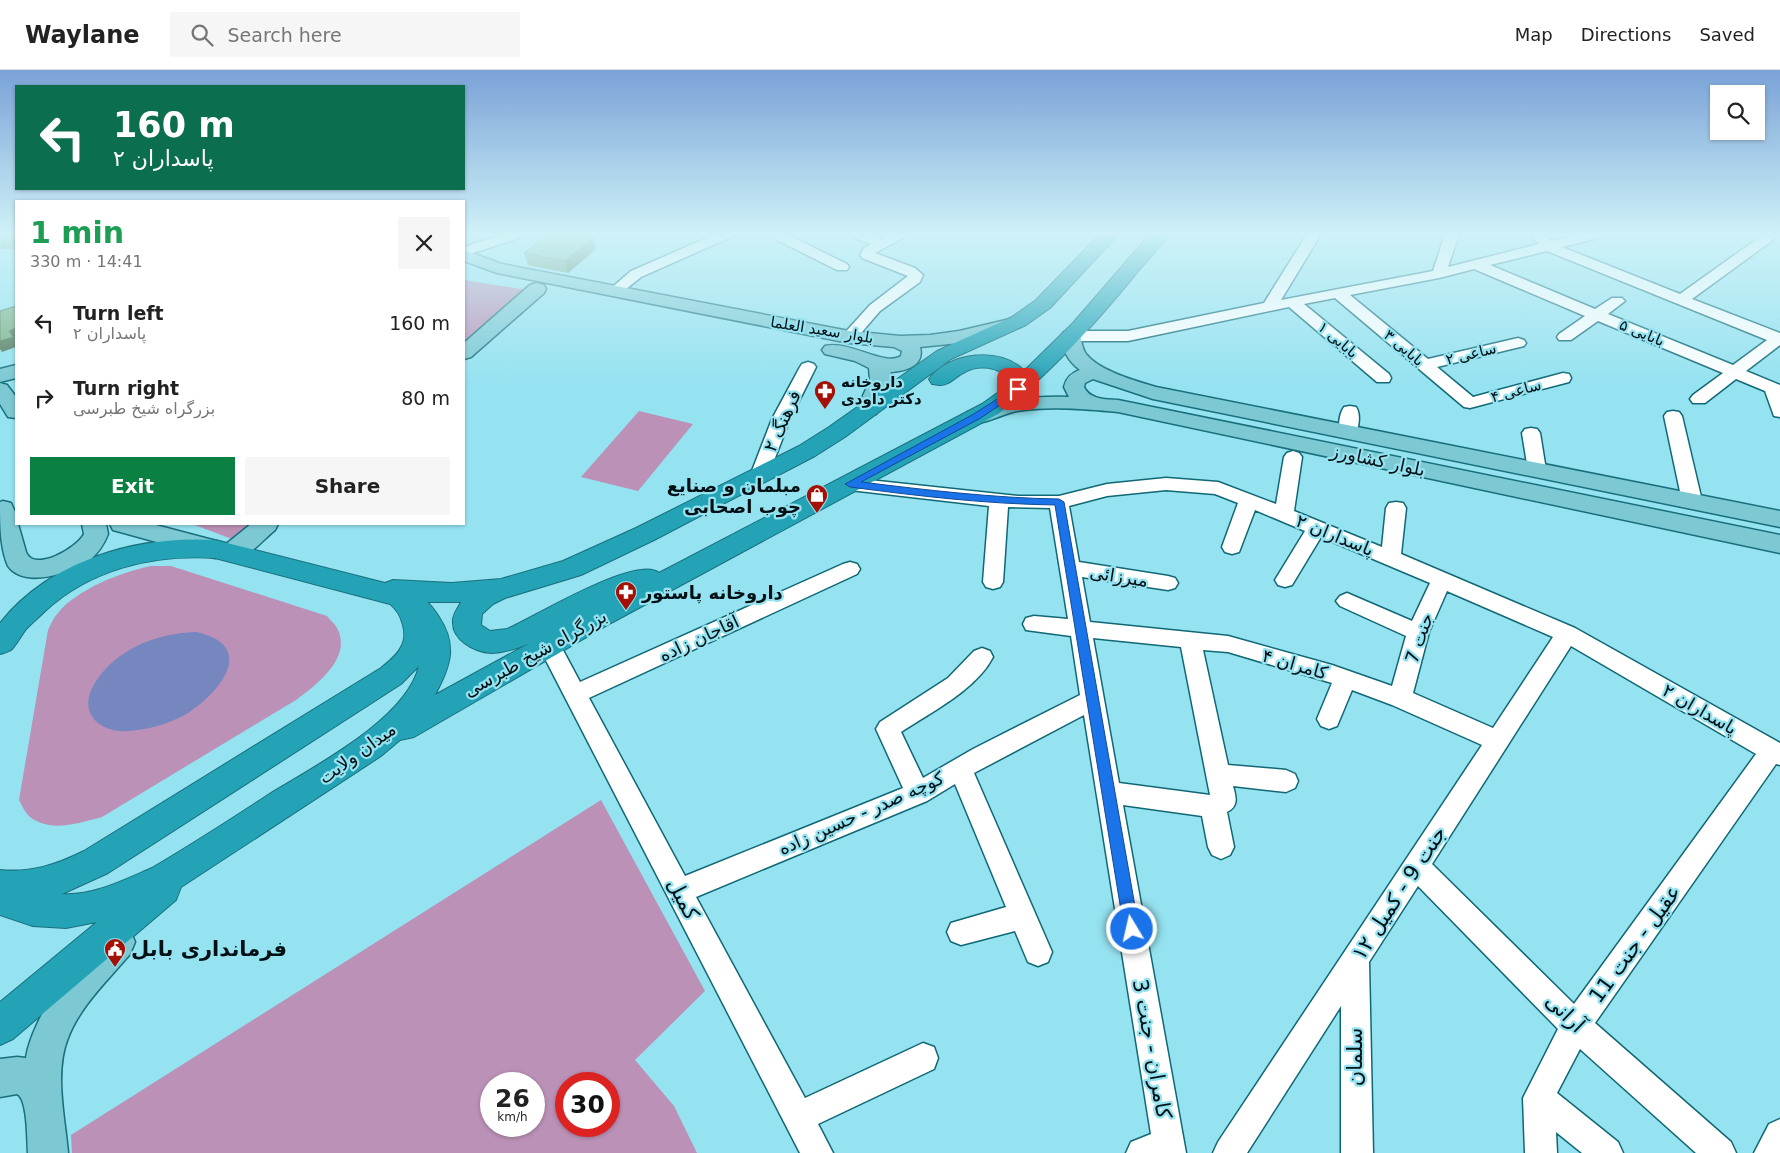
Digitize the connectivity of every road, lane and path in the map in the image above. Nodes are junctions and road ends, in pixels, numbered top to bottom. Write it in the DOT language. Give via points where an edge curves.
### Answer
graph roads {
  1 [pos="515,285"];
  2 [pos="578,285"];
  3 [pos="624,285"];
  4 [pos="907,285"];
  5 [pos="1062,285"];
  6 [pos="1115,285"];
  7 [pos="1283,285"];
  8 [pos="1386,285"];
  9 [pos="1523,285"];
  10 [pos="1642,285"];
  11 [pos="1702,285"];
  12 [pos="537,289"];
  13 [pos="615,292"];
  14 [pos="1339,294"];
  15 [pos="1681,300"];
  16 [pos="1617,301"];
  17 [pos="1292,302"];
  18 [pos="1269,307"];
  19 [pos="1596,315"];
  20 [pos="1006,326"];
  21 [pos="1071,336"];
  22 [pos="849,337"];
  23 [pos="1565,337"];
  24 [pos="1779,339"];
  25 [pos="898,341"];
  26 [pos="1518,343"];
  27 [pos="465,351"];
  28 [pos="879,365"];
  29 [pos="1425,365"];
  30 [pos="808,367"];
  31 [pos="15,371"];
  32 [pos="1098,372"];
  33 [pos="1734,372"];
  34 [pos="0,376"];
  35 [pos="1383,378"];
  36 [pos="1563,378"];
  37 [pos="15,384"];
  38 [pos="0,389"];
  39 [pos="1776,389"];
  40 [pos="1016,390"];
  41 [pos="1699,399"];
  42 [pos="1470,403"];
  43 [pos="1101,405"];
  44 [pos="868,409"];
  45 [pos="15,411"];
  46 [pos="1780,412"];
  47 [pos="1673,416"];
  48 [pos="976,417"];
  49 [pos="1531,433"];
  50 [pos="807,451"];
  51 [pos="1293,458"];
  52 [pos="1537,470"];
  53 [pos="759,476"];
  54 [pos="850,484"];
  55 [pos="999,500"];
  56 [pos="1249,500"];
  57 [pos="1692,501"];
  58 [pos="1059,502"];
  59 [pos="1,505"];
  60 [pos="1396,508"];
  61 [pos="1284,514"];
  62 [pos="1780,519"];
  63 [pos="94,525"];
  64 [pos="126,525"];
  65 [pos="264,525"];
  66 [pos="1317,528"];
  67 [pos="0,541"];
  68 [pos="1780,544"];
  69 [pos="1232,547"];
  70 [pos="223,551"];
  71 [pos="1391,558"];
  72 [pos="692,568"];
  73 [pos="1070,568"];
  74 [pos="850,569"];
  75 [pos="1442,579"];
  76 [pos="1285,580"];
  77 [pos="993,582"];
  78 [pos="1168,583"];
  79 [pos="501,589"];
  80 [pos="388,592"];
  81 [pos="1347,601"];
  82 [pos="1034,624"];
  83 [pos="1081,629"];
  84 [pos="1418,632"];
  85 [pos="1568,634"];
  86 [pos="1190,640"];
  87 [pos="0,644"];
  88 [pos="549,645"];
  89 [pos="982,657"];
  90 [pos="1345,679"];
  91 [pos="575,694"];
  92 [pos="1400,698"];
  93 [pos="1093,699"];
  94 [pos="1328,719"];
  95 [pos="1498,742"];
  96 [pos="370,747"];
  97 [pos="1776,753"];
  98 [pos="960,768"];
  99 [pos="1218,774"];
  100 [pos="1286,781"];
  101 [pos="918,792"];
  102 [pos="1108,792"];
  103 [pos="1213,806"];
  104 [pos="1221,847"];
  105 [pos="208,853"];
  106 [pos="1416,866"];
  107 [pos="0,886"];
  108 [pos="679,891"];
  109 [pos="155,897"];
  110 [pos="0,899"];
  111 [pos="1023,916"];
  112 [pos="961,932"];
  113 [pos="1038,952"];
  114 [pos="1355,960"];
  115 [pos="0,1026"];
  116 [pos="1576,1026"];
  117 [pos="923,1058"];
  118 [pos="0,1078"];
  119 [pos="1538,1098"];
  120 [pos="46,1114"];
  121 [pos="798,1117"];
  122 [pos="1780,1135"];
  123 [pos="1160,1150"];
  124 [pos="48,1153"];
  125 [pos="817,1153"];
  126 [pos="1229,1153"];
  127 [pos="1357,1153"];
  128 [pos="1541,1153"];
  129 [pos="1607,1153"];
  130 [pos="1720,1153"];
  131 [pos="1770,1153"];
  1 -- 12 [label="main road, بلوار سعید العلما"];
  2 -- 13 [label="main road, بلوار سعید العلما"];
  3 -- 13 [label="street"];
  4 -- 22 [label="street" via="875,308"];
  5 -- 20 [label="highway" via="1043,304"];
  6 -- 21 [label="highway, بزرگراه شیخ طبرسی"];
  7 -- 18 [label="street"];
  8 -- 14 [label="street"];
  9 -- 19 [label="street, بابایی ۵"];
  10 -- 15 [label="street"];
  11 -- 15 [label="street"];
  12 -- 27 [label="main road"];
  12 -- 28 [label="main road, بلوار سعید العلما" via="863,356"];
  13 -- 22 [label="main road, بلوار سعید العلما"];
  14 -- 17 [label="street"];
  14 -- 29 [label="street, بابایی ۳"];
  15 -- 24 [label="street"];
  16 -- 19 [label="street"];
  17 -- 18 [label="street"];
  17 -- 35 [label="street, بابایی ۱"];
  18 -- 21 [label="street" via="1128,336"];
  19 -- 23 [label="street"];
  19 -- 33 [label="street, بابایی ۵"];
  20 -- 25 [label="main road, بلوار سعید العلما" via="946,339"];
  20 -- 44 [label="highway" via="944,355"];
  21 -- 32 [label="main road, بلوار کشاورز" via="1076,354"];
  21 -- 40 [label="highway, بزرگراه شیخ طبرسی"];
  22 -- 25 [label="main road, بلوار سعید العلما"];
  24 -- 33 [label="street"];
  25 -- 28 [label="main road" via="911,348 911,358 897,366"];
  26 -- 29 [label="street, ساعی ۲"];
  28 -- 44 [label="main road, بلوار سعید العلما" via="881,380"];
  29 -- 42 [label="street, بابایی ۳"];
  30 -- 53 [label="street, فرهنگ ۲" via="781,419"];
  31 -- 34 [label="main road"];
  32 -- 43 [label="main road" via="1083,375 1074,382 1074,387 1079,396"];
  32 -- 52 [label="main road, بلوار کشاورز" via="1153,393 1349,422"];
  33 -- 39 [label="street, بابایی ۵"];
  33 -- 41 [label="street"];
  36 -- 42 [label="street, ساعی ۴"];
  37 -- 38 [label="main road"];
  38 -- 45 [label="main road"];
  39 -- 46 [label="street"];
  40 -- 48 [label="highway, بزرگراه شیخ طبرسی"];
  40 -- 50 [label="highway" via="1019,384 1012,371 992,362 969,362 950,371 868,432"];
  43 -- 48 [label="main road, بلوار کشاورز" via="1015,405"];
  43 -- 68 [label="main road, بلوار کشاورز"];
  44 -- 50 [label="highway"];
  47 -- 57 [label="street"];
  48 -- 54 [label="highway, بزرگراه شیخ طبرسی"];
  49 -- 52 [label="street"];
  50 -- 53 [label="highway"];
  51 -- 61 [label="street"];
  52 -- 57 [label="main road, بلوار کشاورز"];
  53 -- 79 [label="highway" via="591,560"];
  54 -- 55 [label="street, پاسداران ۲"];
  54 -- 72 [label="highway, بزرگراه شیخ طبرسی"];
  55 -- 58 [label="street, پاسداران ۲"];
  55 -- 77 [label="street"];
  56 -- 58 [label="street, پاسداران ۲" via="1218,488 1166,484 1107,490"];
  56 -- 61 [label="street, پاسداران ۲"];
  56 -- 69 [label="street"];
  57 -- 62 [label="main road, بلوار کشاورز"];
  58 -- 73 [label="street, کامران - جنت 3"];
  59 -- 63 [label="main road" via="16,559 24,567 42,568 84,552 95,539"];
  59 -- 67 [label="main road"];
  60 -- 71 [label="street"];
  61 -- 66 [label="street, پاسداران ۲"];
  64 -- 70 [label="main road"];
  65 -- 70 [label="main road"];
  66 -- 71 [label="street, پاسداران ۲"];
  66 -- 76 [label="street"];
  70 -- 80 [label="highway, میدان ولایت"];
  70 -- 87 [label="highway, میدان ولایت" via="194,546 159,549 89,571 34,605"];
  71 -- 75 [label="street, پاسداران ۲"];
  72 -- 79 [label="highway" via="611,588 511,640 482,641 470,632 467,616 479,600"];
  72 -- 88 [label="highway, بزرگراه شیخ طبرسی"];
  73 -- 78 [label="street, میرزائی"];
  73 -- 83 [label="street, کامران - جنت 3"];
  74 -- 91 [label="street, آقاجان زاده"];
  75 -- 84 [label="street, جنت 7"];
  75 -- 85 [label="street, پاسداران ۲"];
  79 -- 80 [label="highway" via="452,593"];
  80 -- 96 [label="highway, میدان ولایت" via="415,605 427,617 436,641 436,659 419,699 398,724"];
  80 -- 107 [label="highway" via="414,616 418,633 417,644 407,662 391,676 96,862 44,885"];
  81 -- 84 [label="street"];
  82 -- 83 [label="street, کامران ۴"];
  83 -- 86 [label="street, کامران ۴"];
  83 -- 93 [label="street, کامران - جنت 3"];
  84 -- 92 [label="street, جنت 7"];
  85 -- 95 [label="street, جنت 9 - کمیل ۱۲"];
  85 -- 97 [label="street, پاسداران ۲"];
  86 -- 90 [label="street, کامران ۴" via="1228,644"];
  86 -- 99 [label="street"];
  88 -- 91 [label="street, کمیل"];
  88 -- 96 [label="highway, بزرگراه شیخ طبرسی"];
  89 -- 101 [label="street" via="956,684 888,730"];
  90 -- 92 [label="street, کامران ۴"];
  90 -- 94 [label="street"];
  91 -- 108 [label="street, کمیل"];
  92 -- 95 [label="street, کامران ۴"];
  93 -- 98 [label="street, کوچه صدر - حسین زاده"];
  93 -- 102 [label="street, کامران - جنت 3"];
  95 -- 106 [label="street, جنت 9 - کمیل ۱۲"];
  96 -- 105 [label="highway, میدان ولایت"];
  97 -- 116 [label="street, عقیل - جنت 11"];
  98 -- 101 [label="street, کوچه صدر - حسین زاده"];
  98 -- 111 [label="street"];
  99 -- 100 [label="street"];
  99 -- 103 [label="street" via="1224,801"];
  101 -- 108 [label="street, کوچه صدر - حسین زاده"];
  102 -- 103 [label="street"];
  102 -- 123 [label="street, کامران - جنت 3"];
  103 -- 104 [label="street"];
  105 -- 109 [label="highway"];
  105 -- 110 [label="highway, میدان ولایت" via="156,884 97,906 41,910"];
  106 -- 114 [label="street, جنت 9 - کمیل ۱۲"];
  106 -- 116 [label="street, آرانی"];
  108 -- 121 [label="street, کمیل"];
  109 -- 115 [label="highway"];
  109 -- 120 [label="main road" via="77,991 56,1024 45,1055"];
  111 -- 112 [label="street"];
  111 -- 113 [label="street"];
  114 -- 126 [label="street, جنت 9 - کمیل ۱۲"];
  114 -- 127 [label="street, سلمان"];
  116 -- 119 [label="street, عقیل - جنت 11"];
  116 -- 130 [label="street, آرانی"];
  117 -- 121 [label="street"];
  118 -- 120 [label="main road" via="27,1076 36,1082"];
  119 -- 128 [label="street"];
  119 -- 129 [label="street"];
  120 -- 124 [label="main road"];
  121 -- 125 [label="street, کمیل"];
  122 -- 131 [label="street"];
}
